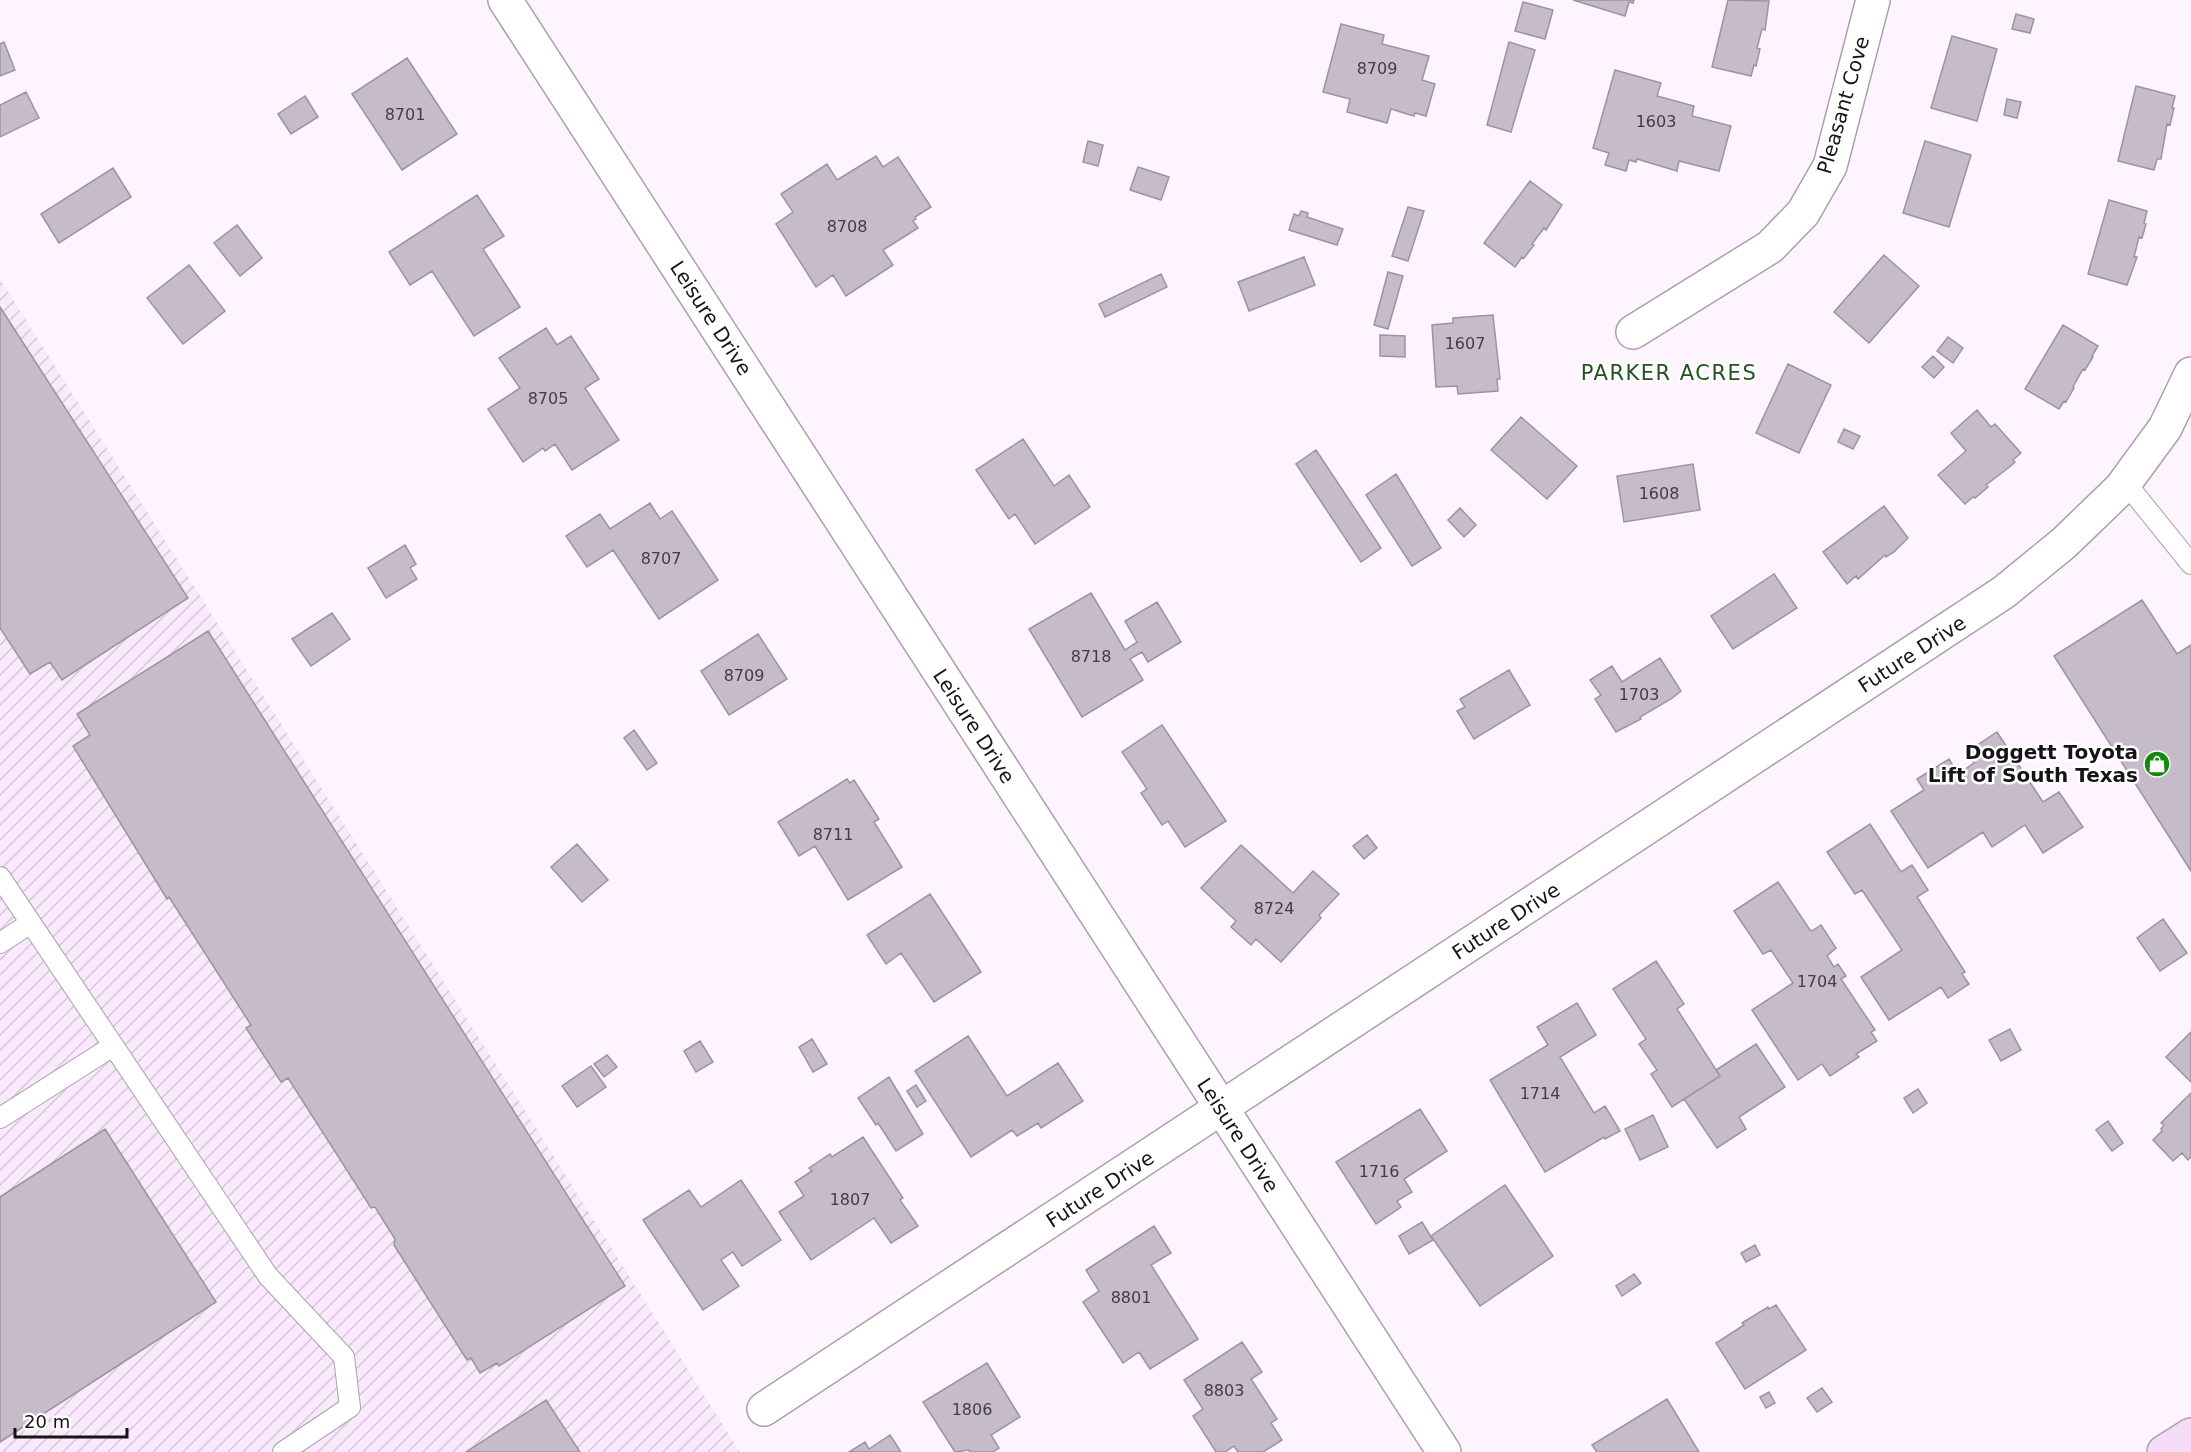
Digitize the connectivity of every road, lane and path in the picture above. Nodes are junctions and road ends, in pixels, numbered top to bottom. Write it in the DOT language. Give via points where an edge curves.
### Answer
graph roads {
  1 [pos="505,0"];
  2 [pos="1873,0"];
  3 [pos="1633,332"];
  4 [pos="2191,374"];
  5 [pos="2125,482"];
  6 [pos="2191,564"];
  7 [pos="0,877"];
  8 [pos="31,923"];
  9 [pos="0,943"];
  10 [pos="113,1046"];
  11 [pos="1221,1110"];
  12 [pos="0,1118"];
  13 [pos="764,1409"];
  14 [pos="2191,1435"];
  15 [pos="283,1452"];
  16 [pos="1444,1452"];
  17 [pos="2164,1452"];
  1 -- 11 [label="street, Leisure Drive"];
  2 -- 3 [label="street, Pleasant Cove" via="1830,165 1803,213 1770,247"];
  4 -- 5 [label="street, Future Drive" via="2164,428"];
  5 -- 6 [label="lane"];
  5 -- 11 [label="street, Future Drive" via="2064,543 2004,592"];
  7 -- 8 [label="lane"];
  8 -- 9 [label="lane"];
  8 -- 10 [label="lane"];
  10 -- 12 [label="lane"];
  10 -- 15 [label="lane" via="268,1276 344,1357 350,1407"];
  11 -- 13 [label="street, Future Drive"];
  11 -- 16 [label="street, Leisure Drive"];
  14 -- 17 [label="street"];
}
